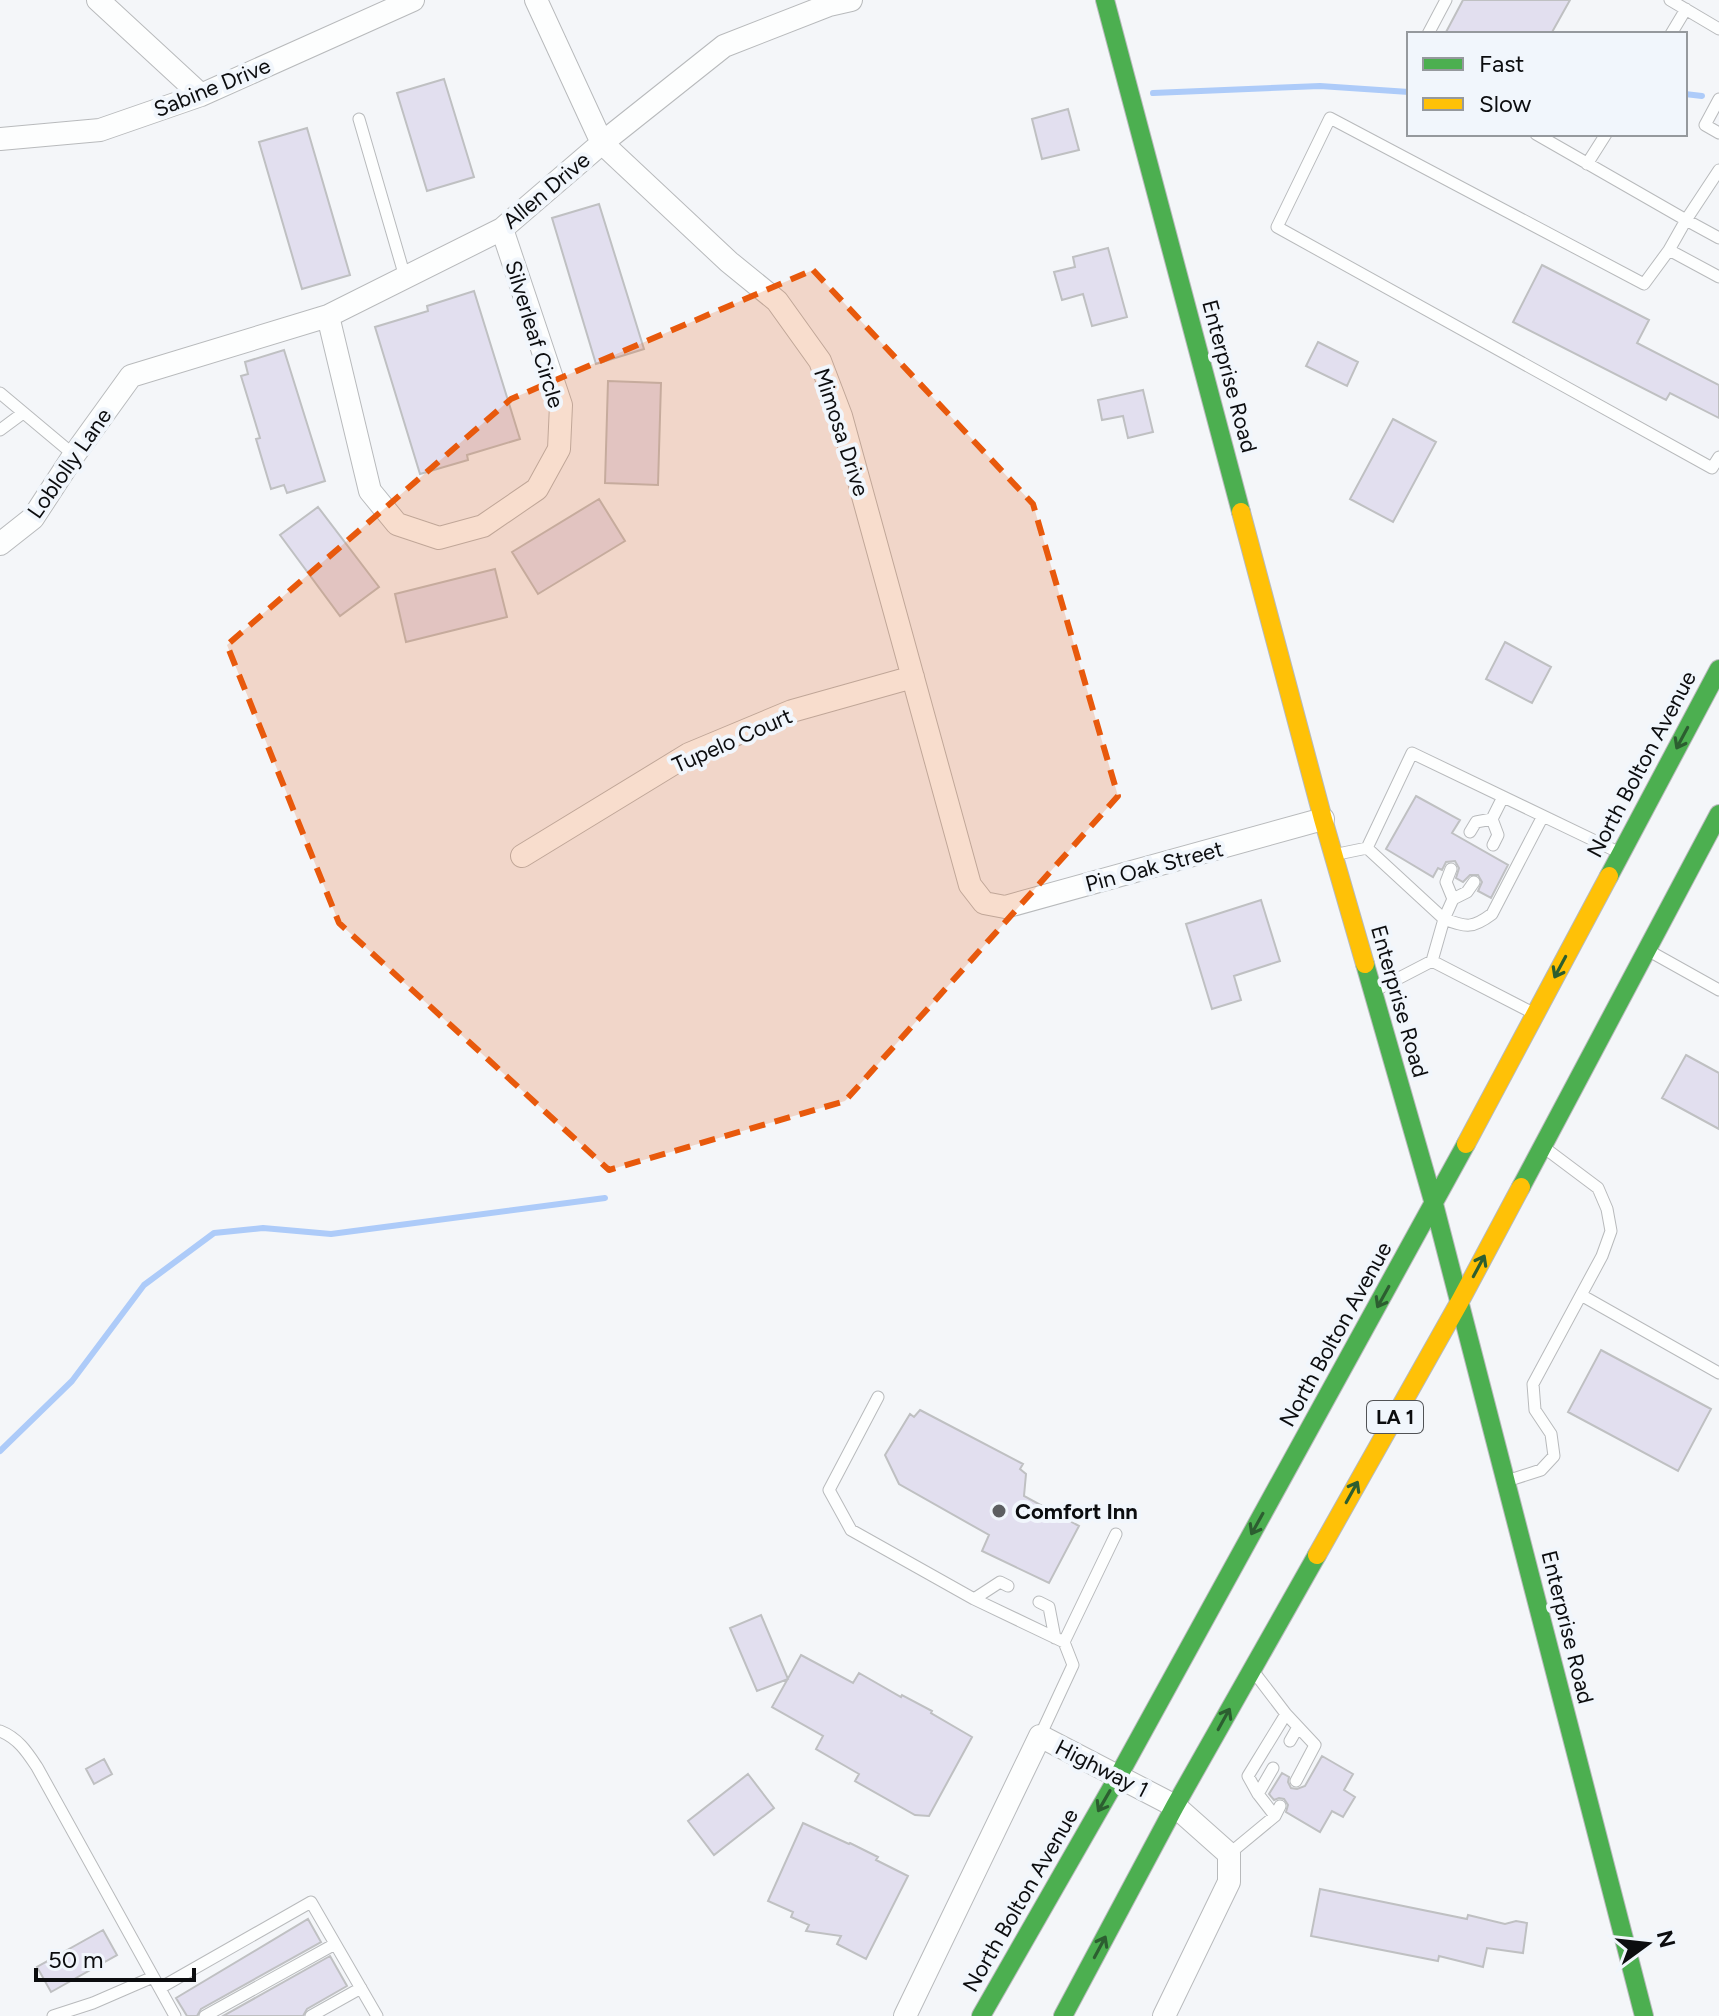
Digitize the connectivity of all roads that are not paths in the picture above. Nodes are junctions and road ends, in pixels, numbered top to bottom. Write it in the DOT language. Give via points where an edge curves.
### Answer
graph roads {
  1 [pos="98,0"];
  2 [pos="413,0"];
  3 [pos="536,0"];
  4 [pos="851,0"];
  5 [pos="1105,0"];
  6 [pos="1446,0"];
  7 [pos="1670,0"];
  8 [pos="1686,9"];
  9 [pos="1719,29"];
  10 [pos="1429,32"];
  11 [pos="1672,32"];
  12 [pos="201,95"];
  13 [pos="1719,99"];
  14 [pos="359,119"];
  15 [pos="1719,133"];
  16 [pos="1539,136"];
  17 [pos="1605,136"];
  18 [pos="0,139"];
  19 [pos="602,143"];
  20 [pos="1587,164"];
  21 [pos="1719,170"];
  22 [pos="1686,220"];
  23 [pos="502,229"];
  24 [pos="1719,238"];
  25 [pos="1669,250"];
  26 [pos="405,277"];
  27 [pos="1719,277"];
  28 [pos="328,316"];
  29 [pos="131,376"];
  30 [pos="0,393"];
  31 [pos="23,413"];
  32 [pos="0,430"];
  33 [pos="74,455"];
  34 [pos="1719,457"];
  35 [pos="0,544"];
  36 [pos="1719,669"];
  37 [pos="913,677"];
  38 [pos="1503,797"];
  39 [pos="1543,816"];
  40 [pos="1323,819"];
  41 [pos="1492,819"];
  42 [pos="1718,820"];
  43 [pos="1470,832"];
  44 [pos="1493,845"];
  45 [pos="1367,848"];
  46 [pos="1621,853"];
  47 [pos="1333,855"];
  48 [pos="522,856"];
  49 [pos="1451,869"];
  50 [pos="1474,882"];
  51 [pos="1453,899"];
  52 [pos="984,903"];
  53 [pos="1444,919"];
  54 [pos="1647,950"];
  55 [pos="1432,961"];
  56 [pos="1719,990"];
  57 [pos="1373,991"];
  58 [pos="1535,1014"];
  59 [pos="1542,1147"];
  60 [pos="1434,1204"];
  61 [pos="1581,1295"];
  62 [pos="1459,1303"];
  63 [pos="1719,1373"];
  64 [pos="878,1397"];
  65 [pos="1506,1481"];
  66 [pos="1116,1534"];
  67 [pos="1008,1586"];
  68 [pos="974,1599"];
  69 [pos="1039,1602"];
  70 [pos="1059,1640"];
  71 [pos="1252,1669"];
  72 [pos="1286,1714"];
  73 [pos="1298,1727"];
  74 [pos="0,1731"];
  75 [pos="1040,1736"];
  76 [pos="1290,1741"];
  77 [pos="1273,1768"];
  78 [pos="1119,1775"];
  79 [pos="1296,1781"];
  80 [pos="1258,1794"];
  81 [pos="1175,1806"];
  82 [pos="1229,1854"];
  83 [pos="335,1944"];
  84 [pos="153,1977"];
  85 [pos="160,1988"];
  86 [pos="361,1988"];
  87 [pos="53,2016"];
  88 [pos="175,2016"];
  89 [pos="205,2016"];
  90 [pos="311,2016"];
  91 [pos="377,2016"];
  92 [pos="905,2016"];
  93 [pos="981,2016"];
  94 [pos="1063,2016"];
  95 [pos="1164,2016"];
  96 [pos="1644,2016"];
  1 -- 12 [label="street"];
  2 -- 12 [label="street, Sabine Drive"];
  3 -- 19 [label="street, Mimosa Drive"];
  4 -- 19 [label="street, Allen Drive" via="724,46"];
  5 -- 40 [label="main road, Enterprise Road"];
  6 -- 10 [label="lane"];
  7 -- 8 [label="lane"];
  8 -- 9 [label="lane"];
  8 -- 11 [label="lane"];
  12 -- 18 [label="street, Sabine Drive" via="100,130"];
  13 -- 15 [label="lane" via="1705,125"];
  14 -- 26 [label="lane"];
  16 -- 20 [label="lane"];
  17 -- 20 [label="lane"];
  19 -- 23 [label="street, Allen Drive"];
  19 -- 37 [label="street, Mimosa Drive" via="777,301 820,361 841,416"];
  20 -- 22 [label="lane"];
  21 -- 22 [label="lane"];
  22 -- 24 [label="lane"];
  22 -- 25 [label="lane"];
  23 -- 26 [label="street, Allen Drive"];
  23 -- 28 [label="street, Silverleaf Circle" via="561,405 559,449 537,489 483,526 439,538 397,524 370,491"];
  25 -- 27 [label="lane"];
  25 -- 34 [label="lane" via="1644,284 1330,118 1277,227 1712,468"];
  26 -- 28 [label="street, Allen Drive"];
  28 -- 29 [label="street, Allen Drive"];
  29 -- 33 [label="street, Loblolly Lane"];
  30 -- 31 [label="lane"];
  31 -- 32 [label="lane"];
  31 -- 33 [label="lane"];
  33 -- 35 [label="street, Loblolly Lane" via="33,518"];
  36 -- 46 [label="main road, North Bolton Avenue, one-way"];
  37 -- 48 [label="street, Tupelo Court" via="792,711 689,754"];
  37 -- 52 [label="street, Mimosa Drive" via="970,885"];
  38 -- 39 [label="lane"];
  38 -- 41 [label="lane"];
  38 -- 45 [label="lane" via="1412,753"];
  39 -- 46 [label="lane"];
  39 -- 53 [label="lane" via="1492,914 1465,926"];
  40 -- 47 [label="main road, Enterprise Road"];
  40 -- 52 [label="street, Pin Oak Street" via="1005,907"];
  41 -- 43 [label="lane" via="1476,822"];
  41 -- 44 [label="lane" via="1498,835"];
  42 -- 54 [label="main road, LA 1"];
  45 -- 47 [label="lane"];
  45 -- 53 [label="lane"];
  46 -- 58 [label="main road, North Bolton Avenue, one-way"];
  47 -- 57 [label="main road, Enterprise Road"];
  49 -- 51 [label="lane" via="1446,882"];
  50 -- 51 [label="lane"];
  51 -- 53 [label="lane"];
  53 -- 55 [label="lane"];
  54 -- 56 [label="lane"];
  54 -- 59 [label="main road, LA 1"];
  55 -- 57 [label="lane"];
  55 -- 58 [label="lane"];
  57 -- 60 [label="main road, Enterprise Road"];
  58 -- 60 [label="main road, North Bolton Avenue"];
  59 -- 61 [label="lane" via="1598,1188 1607,1209 1611,1231"];
  62 -- 59 [label="main road, LA 1, one-way"];
  60 -- 62 [label="main road, Enterprise Road"];
  60 -- 78 [label="main road, North Bolton Avenue, one-way"];
  61 -- 63 [label="lane"];
  61 -- 65 [label="lane" via="1533,1384 1535,1410 1551,1434 1554,1456 1541,1470"];
  62 -- 65 [label="main road, Enterprise Road"];
  71 -- 62 [label="main road, LA 1, one-way"];
  64 -- 68 [label="lane" via="829,1490 851,1530"];
  65 -- 96 [label="main road, Enterprise Road"];
  66 -- 70 [label="lane"];
  67 -- 68 [label="lane" via="1000,1582"];
  68 -- 70 [label="lane"];
  69 -- 70 [label="lane" via="1049,1607"];
  70 -- 75 [label="lane" via="1073,1665"];
  71 -- 72 [label="lane"];
  81 -- 71 [label="main road, LA 1, one-way"];
  72 -- 73 [label="lane"];
  72 -- 80 [label="lane" via="1248,1776"];
  73 -- 76 [label="lane"];
  73 -- 79 [label="lane" via="1315,1745"];
  74 -- 84 [label="lane" via="22,1745 37,1767"];
  75 -- 78 [label="street, Highway 1"];
  75 -- 92 [label="street, Highway 1"];
  77 -- 80 [label="lane"];
  78 -- 81 [label="street, Highway 1"];
  78 -- 93 [label="main road, North Bolton Avenue, one-way"];
  80 -- 82 [label="lane" via="1277,1811"];
  81 -- 82 [label="street, Highway 1"];
  94 -- 81 [label="main road, LA 1, one-way"];
  82 -- 95 [label="street" via="1229,1882"];
  83 -- 85 [label="lane" via="311,1902"];
  83 -- 86 [label="lane"];
  83 -- 89 [label="lane"];
  84 -- 85 [label="lane"];
  84 -- 87 [label="lane"];
  85 -- 88 [label="lane"];
  86 -- 90 [label="lane"];
  86 -- 91 [label="lane"];
}
